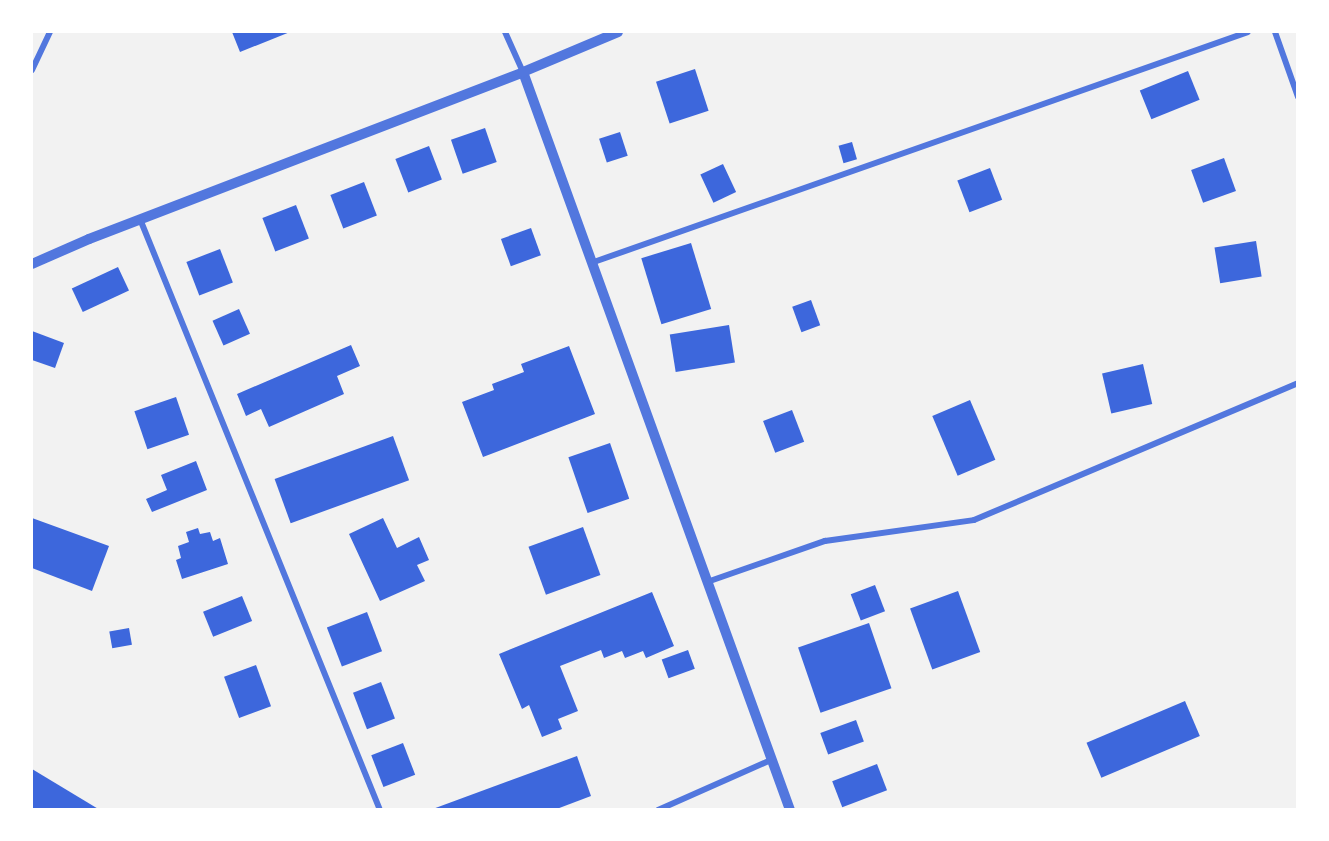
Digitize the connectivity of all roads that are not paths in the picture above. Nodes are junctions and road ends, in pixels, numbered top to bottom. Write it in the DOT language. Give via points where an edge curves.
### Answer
graph roads {
  1 [pos="50,32"];
  2 [pos="505,32"];
  3 [pos="618,32"];
  4 [pos="1248,32"];
  5 [pos="1275,32"];
  6 [pos="32,70"];
  7 [pos="523,72"];
  8 [pos="1298,97"];
  9 [pos="140,219"];
  10 [pos="591,263"];
  11 [pos="32,264"];
  12 [pos="1298,383"];
  13 [pos="707,582"];
  14 [pos="771,760"];
  15 [pos="380,810"];
  16 [pos="658,810"];
  17 [pos="789,810"];
  1 -- 6 [label="street"];
  2 -- 7 [label="street"];
  3 -- 7 [label="street"];
  4 -- 10 [label="street"];
  5 -- 8 [label="street"];
  7 -- 9 [label="street"];
  7 -- 10 [label="street"];
  9 -- 11 [label="street"];
  9 -- 15 [label="street"];
  10 -- 13 [label="street"];
  12 -- 13 [label="street" via="974,520 825,541"];
  13 -- 14 [label="street"];
  14 -- 16 [label="street"];
  14 -- 17 [label="street"];
}
